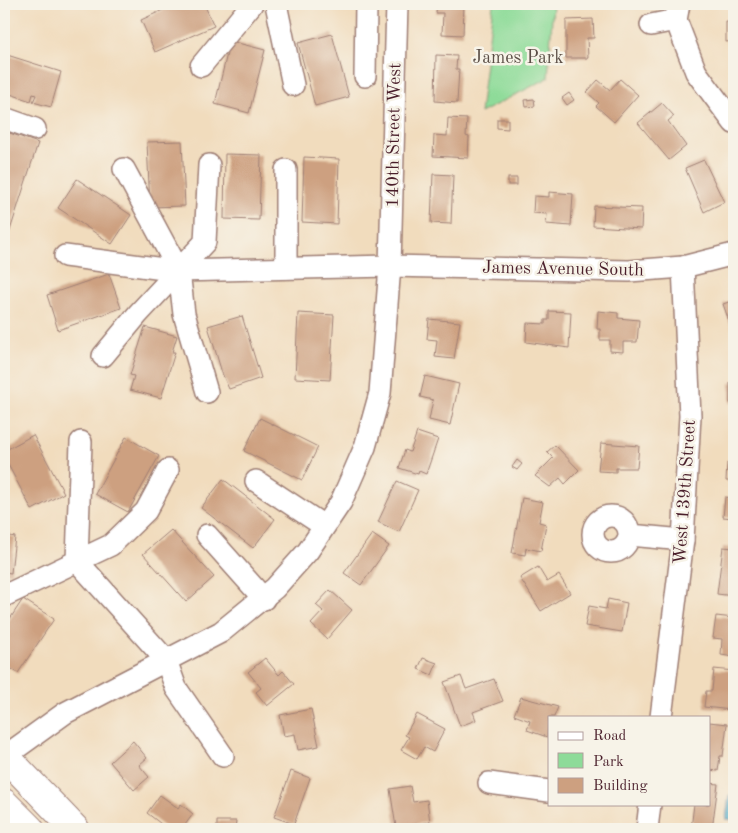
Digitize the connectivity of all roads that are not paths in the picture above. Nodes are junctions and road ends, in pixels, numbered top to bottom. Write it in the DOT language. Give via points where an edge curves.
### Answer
graph roads {
  1 [pos="252,4"];
  2 [pos="276,4"];
  3 [pos="366,4"];
  4 [pos="397,4"];
  5 [pos="678,12"];
  6 [pos="651,25"];
  7 [pos="201,66"];
  8 [pos="365,76"];
  9 [pos="293,85"];
  10 [pos="4,118"];
  11 [pos="734,123"];
  12 [pos="35,129"];
  13 [pos="209,165"];
  14 [pos="124,168"];
  15 [pos="286,170"];
  16 [pos="734,254"];
  17 [pos="65,256"];
  18 [pos="390,266"];
  19 [pos="683,267"];
  20 [pos="286,268"];
  21 [pos="179,271"];
  22 [pos="103,356"];
  23 [pos="207,392"];
  24 [pos="81,442"];
  25 [pos="168,470"];
  26 [pos="256,481"];
  27 [pos="324,526"];
  28 [pos="207,535"];
  29 [pos="630,535"];
  30 [pos="683,540"];
  31 [pos="77,561"];
  32 [pos="4,596"];
  33 [pos="264,599"];
  34 [pos="166,660"];
  35 [pos="661,716"];
  36 [pos="4,756"];
  37 [pos="223,756"];
  38 [pos="489,783"];
  39 [pos="548,791"];
  40 [pos="4,803"];
  41 [pos="650,806"];
  42 [pos="30,829"];
  43 [pos="75,829"];
  44 [pos="647,829"];
  1 -- 7 [label="street"];
  2 -- 9 [label="street"];
  3 -- 8 [label="street"];
  4 -- 18 [label="street, 140th Street West"];
  5 -- 6 [label="street"];
  5 -- 11 [label="street" via="696,72"];
  10 -- 12 [label="street"];
  13 -- 21 [label="street" via="205,242"];
  14 -- 21 [label="street"];
  15 -- 20 [label="street"];
  16 -- 19 [label="street, James Avenue South"];
  17 -- 21 [label="street"];
  18 -- 19 [label="street, James Avenue South" via="629,271"];
  18 -- 20 [label="street"];
  18 -- 27 [label="street, 140th Street West" via="380,393 366,447 341,502"];
  19 -- 30 [label="street, West 139th Street" via="690,416"];
  20 -- 21 [label="street"];
  21 -- 22 [label="street"];
  21 -- 23 [label="street" via="184,314"];
  24 -- 31 [label="street"];
  25 -- 31 [label="street" via="140,517 111,545"];
  26 -- 27 [label="street"];
  27 -- 33 [label="street, 140th Street West" via="308,551"];
  28 -- 33 [label="street"];
  29 -- 30 [label="street"];
  30 -- 35 [label="street, West 139th Street"];
  31 -- 32 [label="street"];
  31 -- 34 [label="street"];
  33 -- 34 [label="street, 140th Street West" via="221,632"];
  34 -- 36 [label="street, 140th Street West" via="65,713"];
  34 -- 37 [label="street" via="176,688"];
  36 -- 43 [label="main road"];
  38 -- 39 [label="street"];
  40 -- 42 [label="main road"];
  41 -- 44 [label="street"];
}
